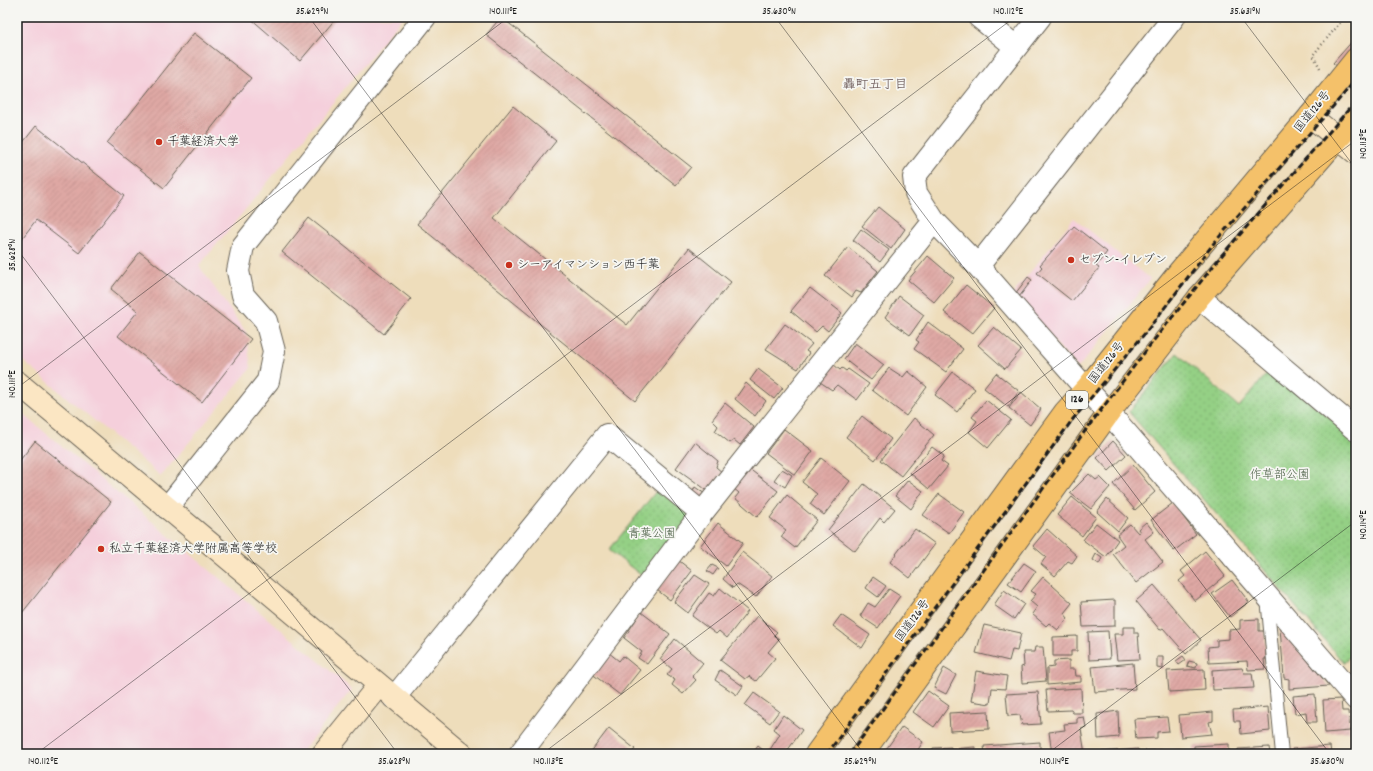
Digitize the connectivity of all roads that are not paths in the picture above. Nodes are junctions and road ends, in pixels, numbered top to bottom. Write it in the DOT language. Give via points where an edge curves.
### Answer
graph roads {
  1 [pos="425,17"];
  2 [pos="979,17"];
  3 [pos="1040,17"];
  4 [pos="1174,17"];
  5 [pos="1016,47"];
  6 [pos="1356,59"];
  7 [pos="1310,116"];
  8 [pos="1356,118"];
  9 [pos="1338,138"];
  10 [pos="1356,153"];
  11 [pos="934,221"];
  12 [pos="978,266"];
  13 [pos="1199,297"];
  14 [pos="17,382"];
  15 [pos="1086,389"];
  16 [pos="1109,413"];
  17 [pos="1356,430"];
  18 [pos="167,508"];
  19 [pos="702,513"];
  20 [pos="1267,597"];
  21 [pos="387,692"];
  22 [pos="1356,700"];
  23 [pos="323,754"];
  24 [pos="462,754"];
  25 [pos="520,754"];
  26 [pos="816,754"];
  27 [pos="862,754"];
  28 [pos="1282,754"];
  1 -- 18 [label="street" via="243,246 238,271 243,295 266,321 274,351 268,381"];
  2 -- 5 [label="street"];
  3 -- 5 [label="street"];
  4 -- 12 [label="street"];
  5 -- 11 [label="street" via="914,177 916,193"];
  6 -- 7 [label="highway, 国道126号 / 126"];
  7 -- 9 [label="street"];
  7 -- 15 [label="highway, 国道126号 / 126" via="1179,272"];
  8 -- 9 [label="highway"];
  9 -- 10 [label="street"];
  9 -- 13 [label="highway"];
  11 -- 12 [label="street"];
  11 -- 19 [label="street"];
  12 -- 15 [label="street"];
  13 -- 16 [label="highway"];
  13 -- 17 [label="street"];
  14 -- 18 [label="street"];
  15 -- 16 [label="street"];
  15 -- 26 [label="highway, 国道126号 / 126" via="1065,412"];
  16 -- 20 [label="street"];
  16 -- 27 [label="highway"];
  18 -- 21 [label="street"];
  19 -- 21 [label="street" via="607,436"];
  19 -- 25 [label="street"];
  20 -- 22 [label="street"];
  20 -- 28 [label="lane"];
  21 -- 23 [label="street"];
  21 -- 24 [label="street"];
}
